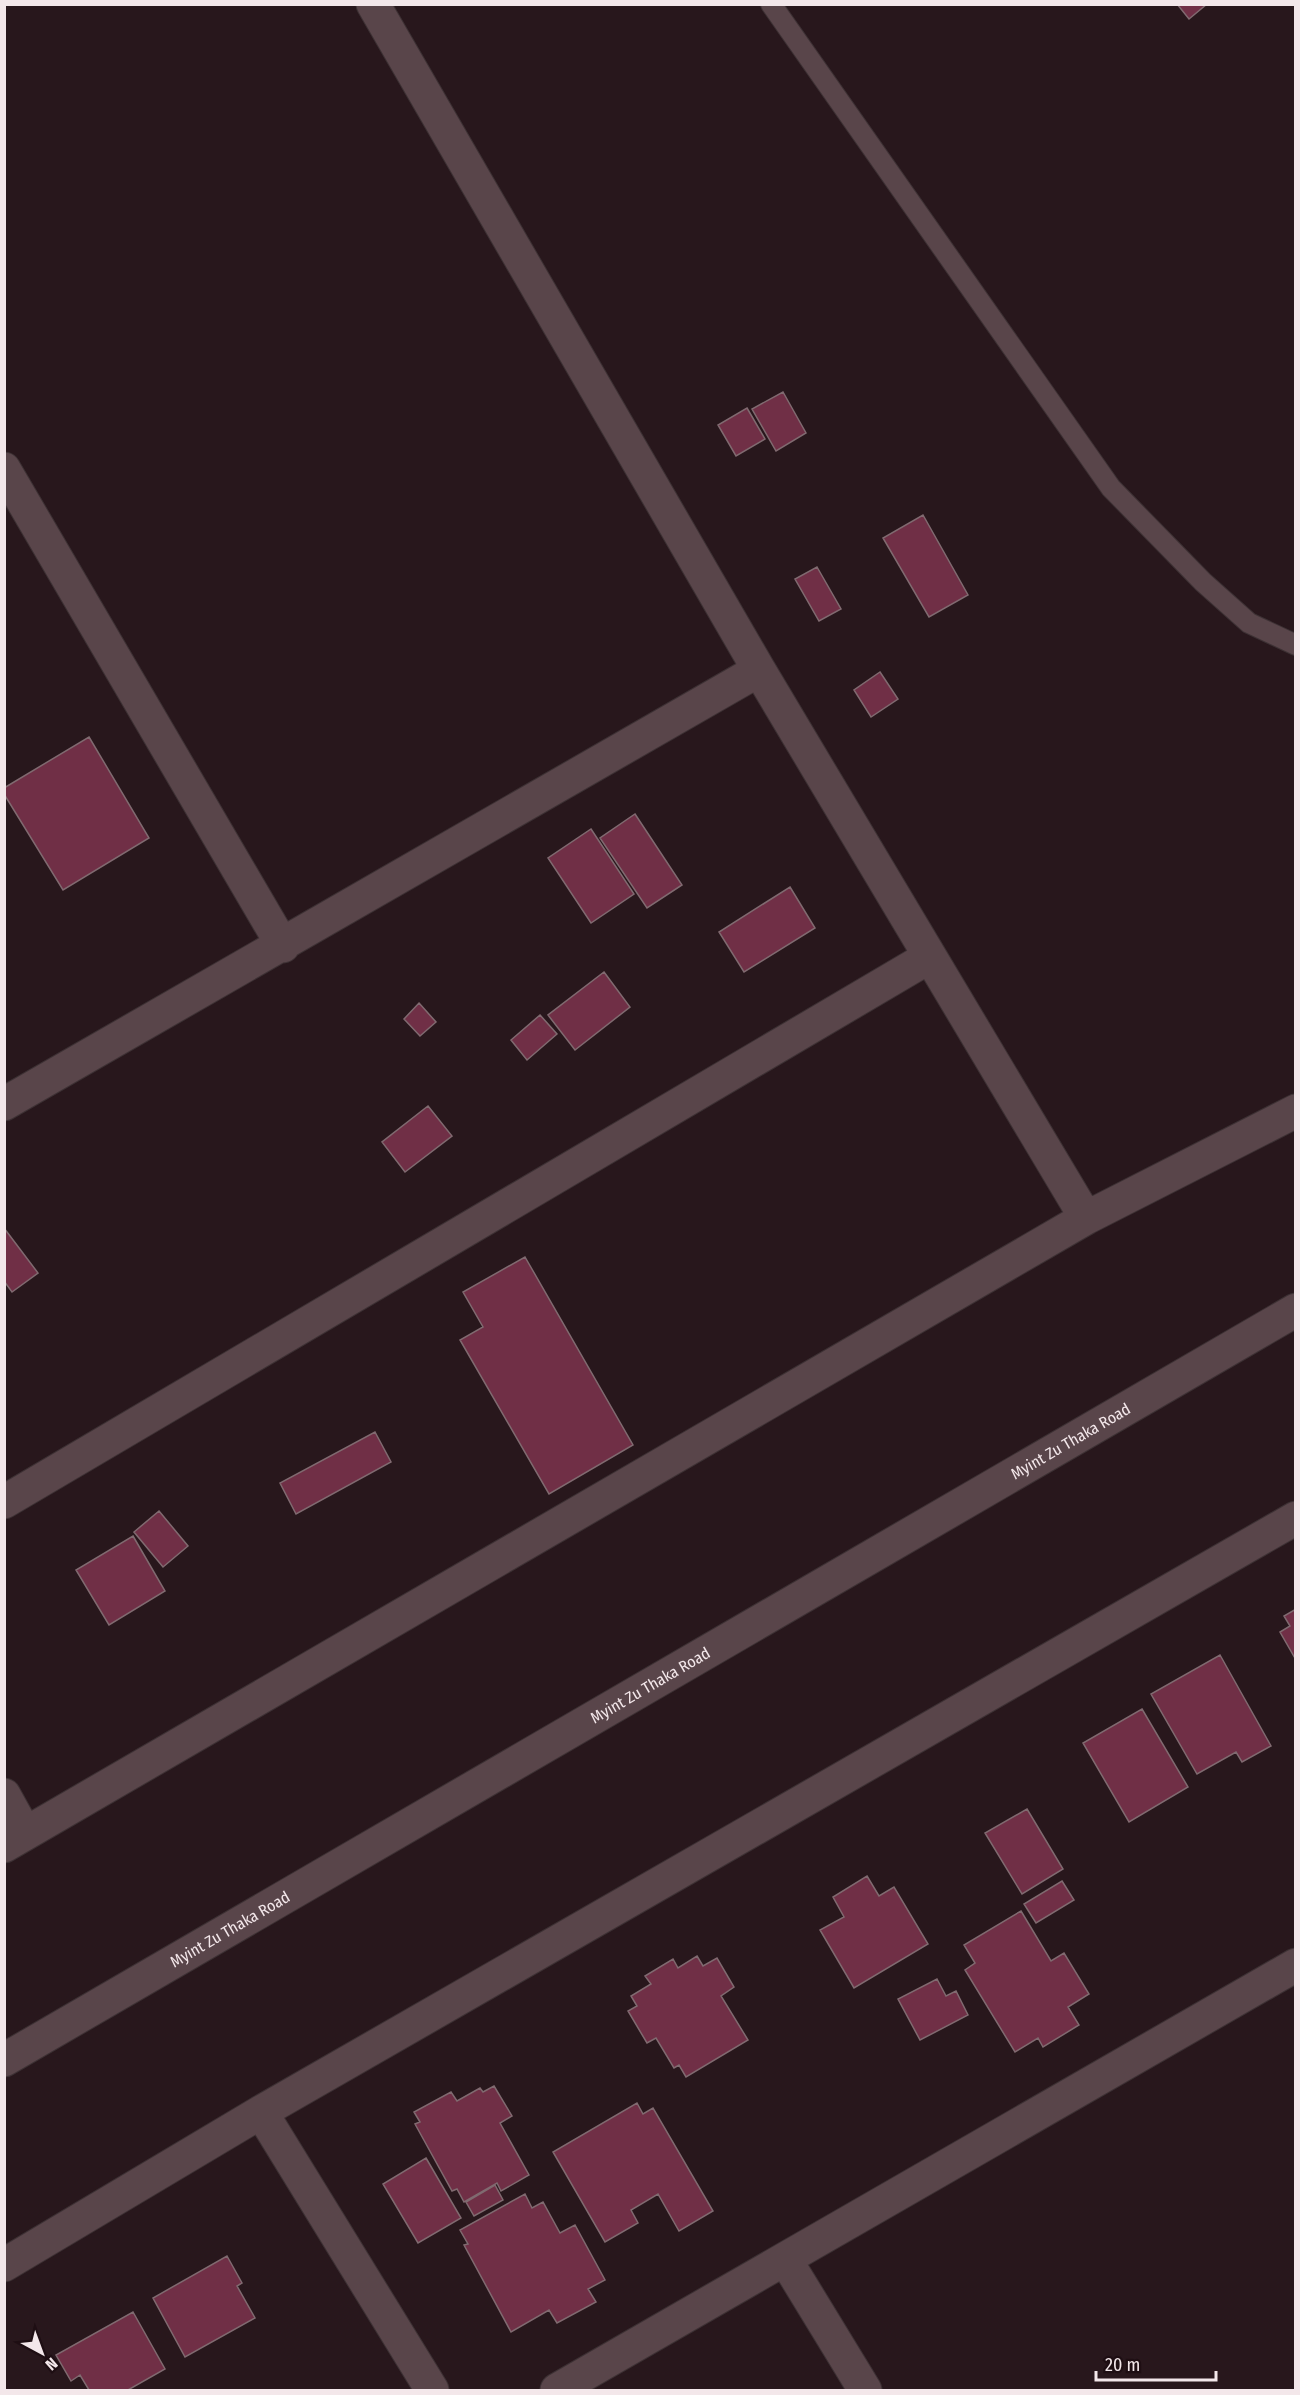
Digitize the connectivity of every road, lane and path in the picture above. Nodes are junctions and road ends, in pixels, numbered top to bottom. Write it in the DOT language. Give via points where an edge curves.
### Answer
graph roads {
  1 [pos="373,4"];
  2 [pos="771,4"];
  3 [pos="4,469"];
  4 [pos="1296,645"];
  5 [pos="759,670"];
  6 [pos="283,946"];
  7 [pos="929,957"];
  8 [pos="4,1104"];
  9 [pos="1296,1111"];
  10 [pos="1086,1218"];
  11 [pos="1296,1310"];
  12 [pos="4,1502"];
  13 [pos="1296,1518"];
  14 [pos="4,1795"];
  15 [pos="15,1839"];
  16 [pos="1296,1965"];
  17 [pos="4,2060"];
  18 [pos="261,2112"];
  19 [pos="784,2259"];
  20 [pos="4,2265"];
  21 [pos="432,2391"];
  22 [pos="557,2391"];
  23 [pos="865,2391"];
  1 -- 5 [label="street"];
  2 -- 4 [label="lane" via="1111,488 1203,582 1250,623"];
  3 -- 6 [label="street"];
  5 -- 6 [label="street"];
  5 -- 7 [label="street"];
  6 -- 8 [label="street"];
  7 -- 10 [label="street"];
  7 -- 12 [label="street"];
  9 -- 10 [label="street"];
  10 -- 15 [label="street"];
  11 -- 17 [label="street, Myint Zu Thaka Road"];
  13 -- 18 [label="street"];
  14 -- 15 [label="street"];
  16 -- 19 [label="street"];
  18 -- 20 [label="street"];
  18 -- 21 [label="street"];
  19 -- 22 [label="street"];
  19 -- 23 [label="street"];
}
